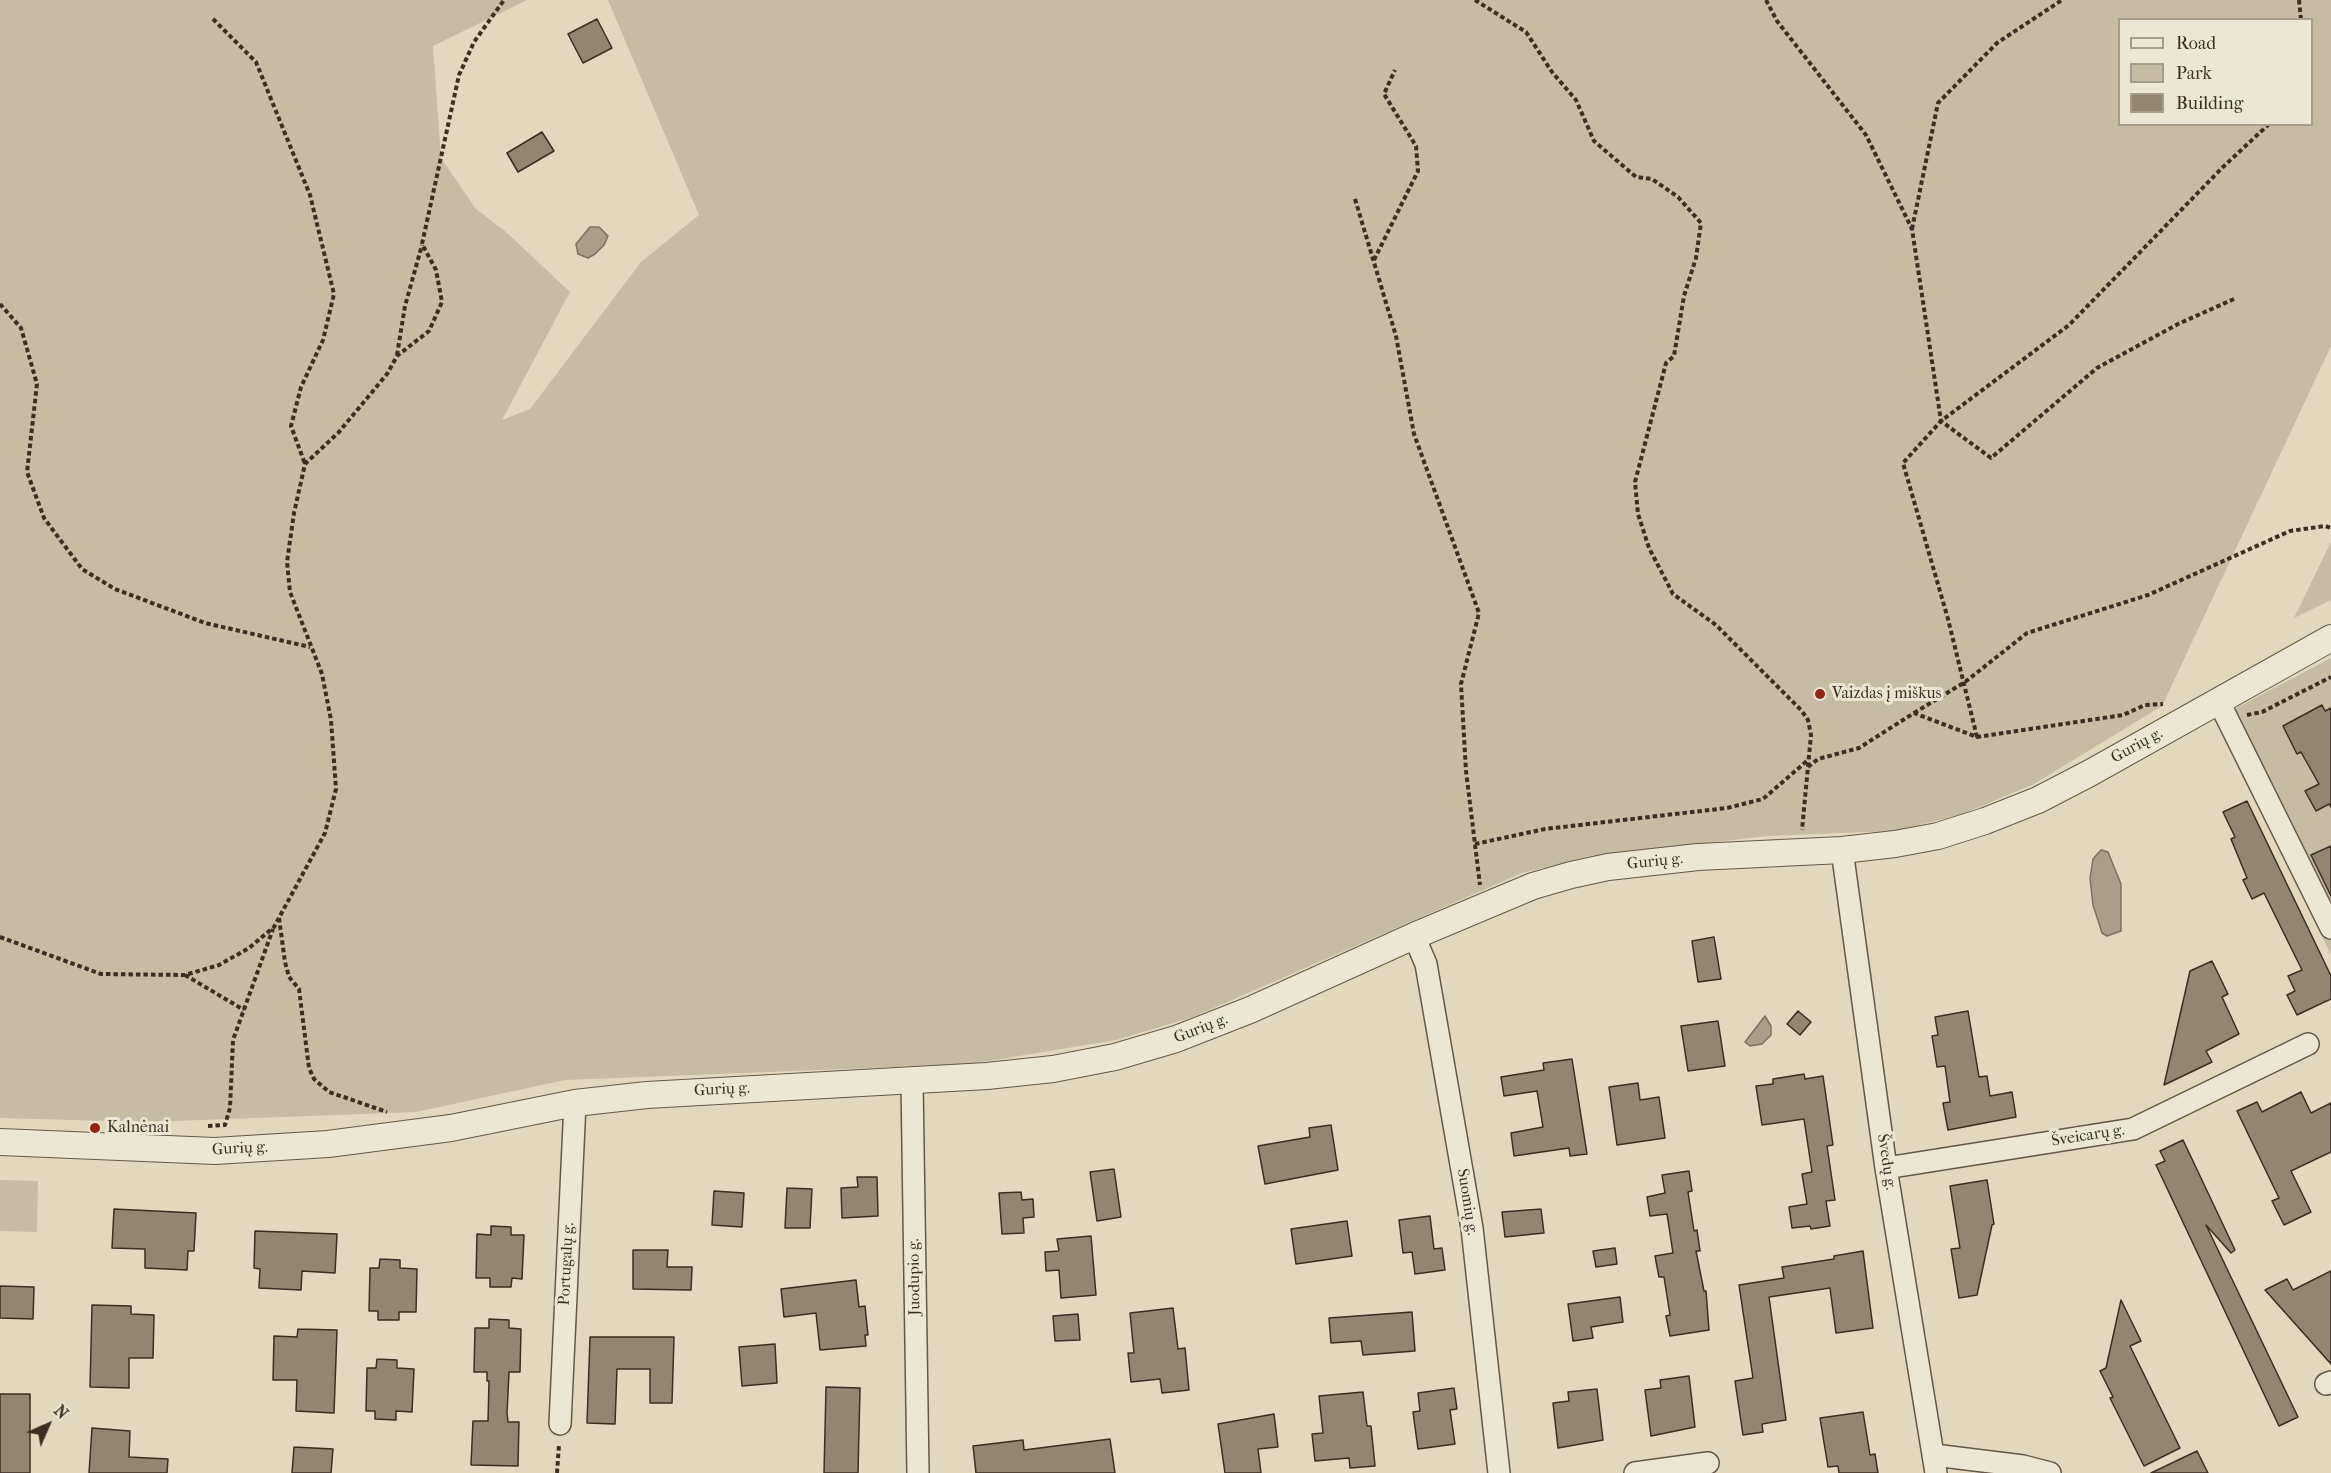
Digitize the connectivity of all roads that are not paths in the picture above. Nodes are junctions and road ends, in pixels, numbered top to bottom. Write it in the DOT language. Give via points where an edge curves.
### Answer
graph roads {
  1 [pos="2331,638"];
  2 [pos="2223,710"];
  3 [pos="1842,850"];
  4 [pos="2331,928"];
  5 [pos="1414,936"];
  6 [pos="2308,1044"];
  7 [pos="912,1081"];
  8 [pos="575,1103"];
  9 [pos="0,1142"];
  10 [pos="1886,1168"];
  11 [pos="560,1424"];
  12 [pos="1708,1463"];
  13 [pos="1935,1464"];
  14 [pos="918,1473"];
  15 [pos="1498,1473"];
  16 [pos="1635,1473"];
  17 [pos="2050,1473"];
  1 -- 2 [label="street, Gurių g."];
  2 -- 3 [label="street, Gurių g." via="2185,719 2038,800 1985,821 1938,836"];
  2 -- 4 [label="street"];
  3 -- 5 [label="street, Gurių g." via="1698,857 1608,867 1533,886"];
  3 -- 10 [label="street, Švedų g."];
  5 -- 7 [label="street, Gurių g." via="1250,1010 1176,1039 1115,1057 1053,1069"];
  5 -- 15 [label="street, Suomių g." via="1426,964 1472,1228"];
  6 -- 10 [label="street, Šveicarų g." via="2133,1129"];
  7 -- 8 [label="street, Gurių g." via="693,1091"];
  7 -- 14 [label="street, Juodupio g."];
  8 -- 9 [label="street, Gurių g." via="451,1128 328,1144 215,1151"];
  8 -- 11 [label="street, Portugalų g."];
  10 -- 13 [label="street, Švedų g."];
  12 -- 16 [label="street"];
  13 -- 17 [label="street" via="2023,1466"];
}
